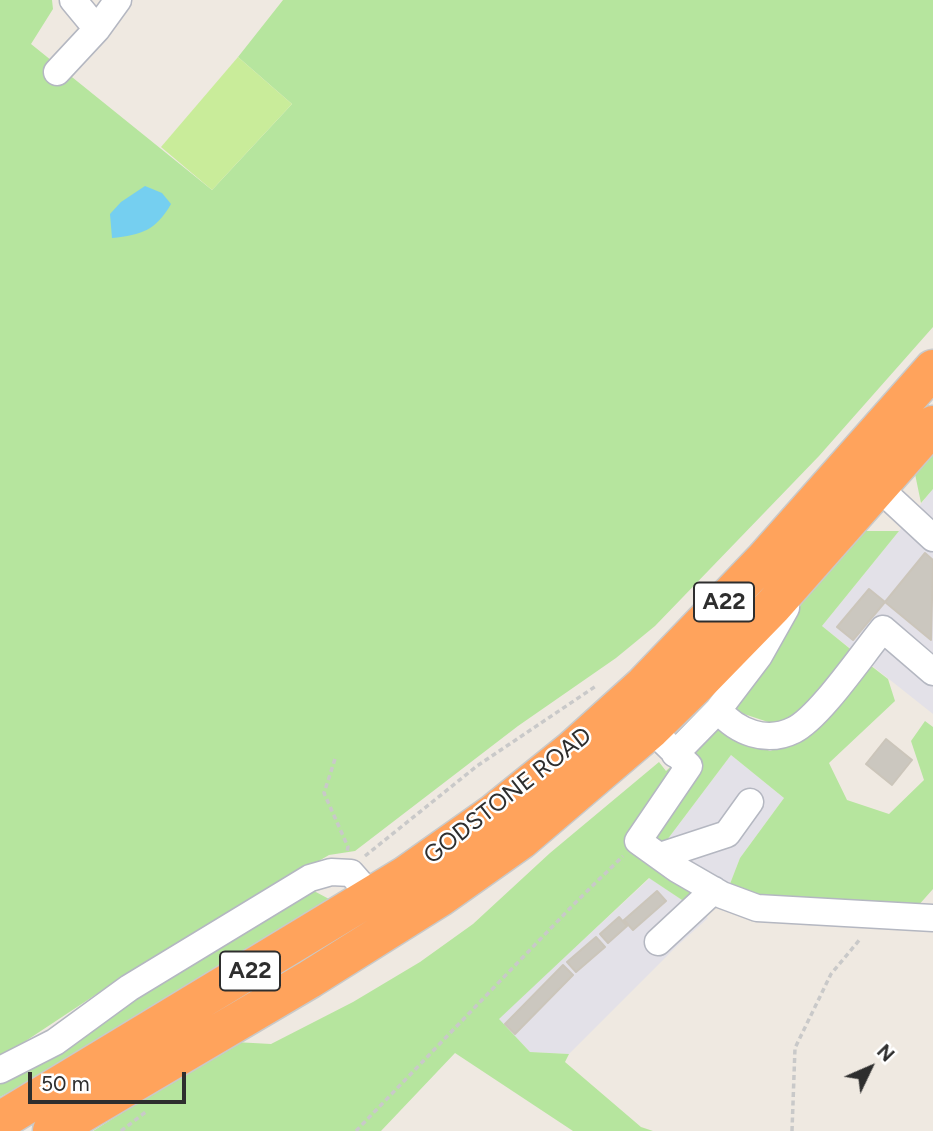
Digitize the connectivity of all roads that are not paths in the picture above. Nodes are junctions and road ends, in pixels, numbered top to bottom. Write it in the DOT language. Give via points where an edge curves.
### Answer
graph roads {
  1 [pos="73,0"];
  2 [pos="119,0"];
  3 [pos="97,29"];
  4 [pos="57,72"];
  5 [pos="933,369"];
  6 [pos="933,425"];
  7 [pos="878,488"];
  8 [pos="933,538"];
  9 [pos="803,572"];
  10 [pos="933,672"];
  11 [pos="718,710"];
  12 [pos="663,741"];
  13 [pos="750,802"];
  14 [pos="660,856"];
  15 [pos="354,881"];
  16 [pos="714,890"];
  17 [pos="933,918"];
  18 [pos="658,942"];
  19 [pos="0,1070"];
  20 [pos="0,1121"];
  21 [pos="52,1131"];
  1 -- 3 [label="street"];
  2 -- 3 [label="street"];
  3 -- 4 [label="street"];
  5 -- 15 [label="highway, GODSTONE ROAD / A22" via="763,561 644,685 572,750 407,875"];
  6 -- 7 [label="highway, GODSTONE ROAD / A22"];
  7 -- 8 [label="street"];
  7 -- 9 [label="highway, GODSTONE ROAD / A22"];
  9 -- 11 [label="street" via="758,656"];
  9 -- 12 [label="highway, GODSTONE ROAD / A22" via="716,665"];
  10 -- 11 [label="street" via="883,629 824,703 796,729 774,737 748,733"];
  11 -- 12 [label="street"];
  12 -- 14 [label="street" via="689,766 638,841"];
  12 -- 21 [label="highway, GODSTONE ROAD / A22" via="439,898"];
  13 -- 14 [label="street" via="727,834"];
  14 -- 16 [label="street"];
  15 -- 19 [label="street" via="331,872 310,878 129,988 55,1042"];
  15 -- 20 [label="highway, GODSTONE ROAD / A22"];
  16 -- 17 [label="street" via="757,908"];
  16 -- 18 [label="street"];
}
